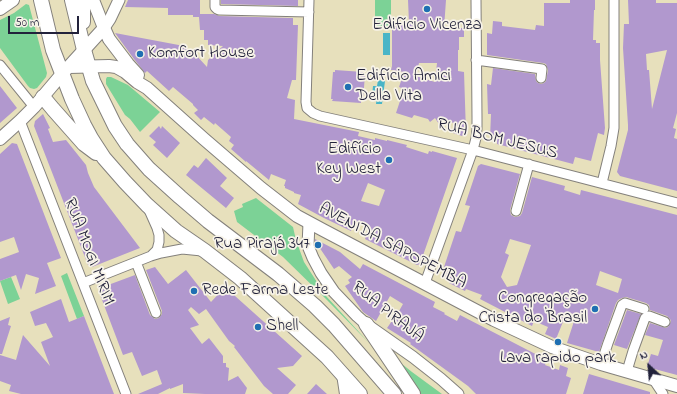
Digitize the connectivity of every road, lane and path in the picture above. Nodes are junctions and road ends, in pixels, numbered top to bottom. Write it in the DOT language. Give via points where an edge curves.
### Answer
graph roads {
  1 [pos="13,0"];
  2 [pos="41,0"];
  3 [pos="72,0"];
  4 [pos="83,0"];
  5 [pos="93,0"];
  6 [pos="119,0"];
  7 [pos="215,0"];
  8 [pos="309,0"];
  9 [pos="476,0"];
  10 [pos="614,0"];
  11 [pos="0,9"];
  12 [pos="309,12"];
  13 [pos="104,28"];
  14 [pos="84,50"];
  15 [pos="476,60"];
  16 [pos="0,65"];
  17 [pos="89,67"];
  18 [pos="65,70"];
  19 [pos="541,78"];
  20 [pos="147,88"];
  21 [pos="39,102"];
  22 [pos="20,121"];
  23 [pos="0,139"];
  24 [pos="473,150"];
  25 [pos="104,158"];
  26 [pos="529,164"];
  27 [pos="602,183"];
  28 [pos="677,203"];
  29 [pos="147,205"];
  30 [pos="516,211"];
  31 [pos="309,223"];
  32 [pos="205,251"];
  33 [pos="151,256"];
  34 [pos="136,262"];
  35 [pos="83,283"];
  36 [pos="425,283"];
  37 [pos="644,309"];
  38 [pos="156,313"];
  39 [pos="665,322"];
  40 [pos="366,324"];
  41 [pos="601,364"];
  42 [pos="627,371"];
  43 [pos="343,374"];
  44 [pos="652,379"];
  45 [pos="677,386"];
  46 [pos="126,394"];
  47 [pos="346,394"];
  48 [pos="360,394"];
  49 [pos="394,394"];
  50 [pos="413,394"];
  51 [pos="458,394"];
  52 [pos="663,394"];
  1 -- 11 [label="main road"];
  2 -- 18 [label="highway" via="53,50"];
  3 -- 14 [label="highway"];
  4 -- 14 [label="highway"];
  5 -- 13 [label="main road, AVENIDA SAPOPEMBA"];
  6 -- 13 [label="street"];
  7 -- 12 [label="street" via="215,7 219,10"];
  8 -- 12 [label="street"];
  9 -- 15 [label="street"];
  10 -- 27 [label="street" via="614,128"];
  12 -- 24 [label="street, RUA BOM JESUS" via="306,96 310,111 320,116"];
  13 -- 14 [label="main road"];
  13 -- 20 [label="main road, AVENIDA SAPOPEMBA" via="118,51"];
  14 -- 17 [label="highway"];
  14 -- 18 [label="main road"];
  15 -- 19 [label="street" via="542,68"];
  15 -- 24 [label="street" via="477,129"];
  16 -- 21 [label="street"];
  17 -- 18 [label="main road, AVENIDA SAPOPEMBA"];
  17 -- 20 [label="main road, AVENIDA SAPOPEMBA" via="116,67"];
  17 -- 49 [label="highway" via="115,126 126,144 149,169 208,221 278,274 315,306"];
  18 -- 21 [label="main road"];
  18 -- 25 [label="highway" via="72,99"];
  20 -- 31 [label="main road, AVENIDA SAPOPEMBA" via="261,188"];
  21 -- 22 [label="main road"];
  21 -- 25 [label="highway" via="53,109 84,144"];
  22 -- 23 [label="main road"];
  22 -- 35 [label="street, RUA MOGI MIRIM"];
  24 -- 26 [label="street, RUA BOM JESUS"];
  24 -- 36 [label="street"];
  25 -- 29 [label="highway"];
  26 -- 27 [label="street, RUA BOM JESUS"];
  26 -- 30 [label="street"];
  27 -- 28 [label="street, RUA BOM JESUS"];
  29 -- 32 [label="highway"];
  29 -- 33 [label="street" via="159,235 157,250"];
  31 -- 36 [label="main road, AVENIDA SAPOPEMBA"];
  31 -- 40 [label="street, RUA PIRAJÁ" via="308,246 321,273 334,292"];
  32 -- 33 [label="street" via="182,248"];
  32 -- 43 [label="highway" via="240,278"];
  33 -- 34 [label="street"];
  34 -- 35 [label="street"];
  34 -- 38 [label="street"];
  35 -- 46 [label="street, RUA MOGI MIRIM"];
  36 -- 41 [label="main road, AVENIDA SAPOPEMBA" via="552,347"];
  37 -- 41 [label="street" via="625,303 622,305"];
  39 -- 42 [label="street" via="649,316 645,318"];
  40 -- 50 [label="highway"];
  40 -- 51 [label="street, RUA PIRAJÁ" via="413,357"];
  41 -- 42 [label="main road, AVENIDA SAPOPEMBA"];
  42 -- 44 [label="main road, AVENIDA SAPOPEMBA"];
  43 -- 47 [label="main road"];
  43 -- 48 [label="highway"];
  44 -- 45 [label="main road, AVENIDA SAPOPEMBA"];
  44 -- 52 [label="street"];
}
